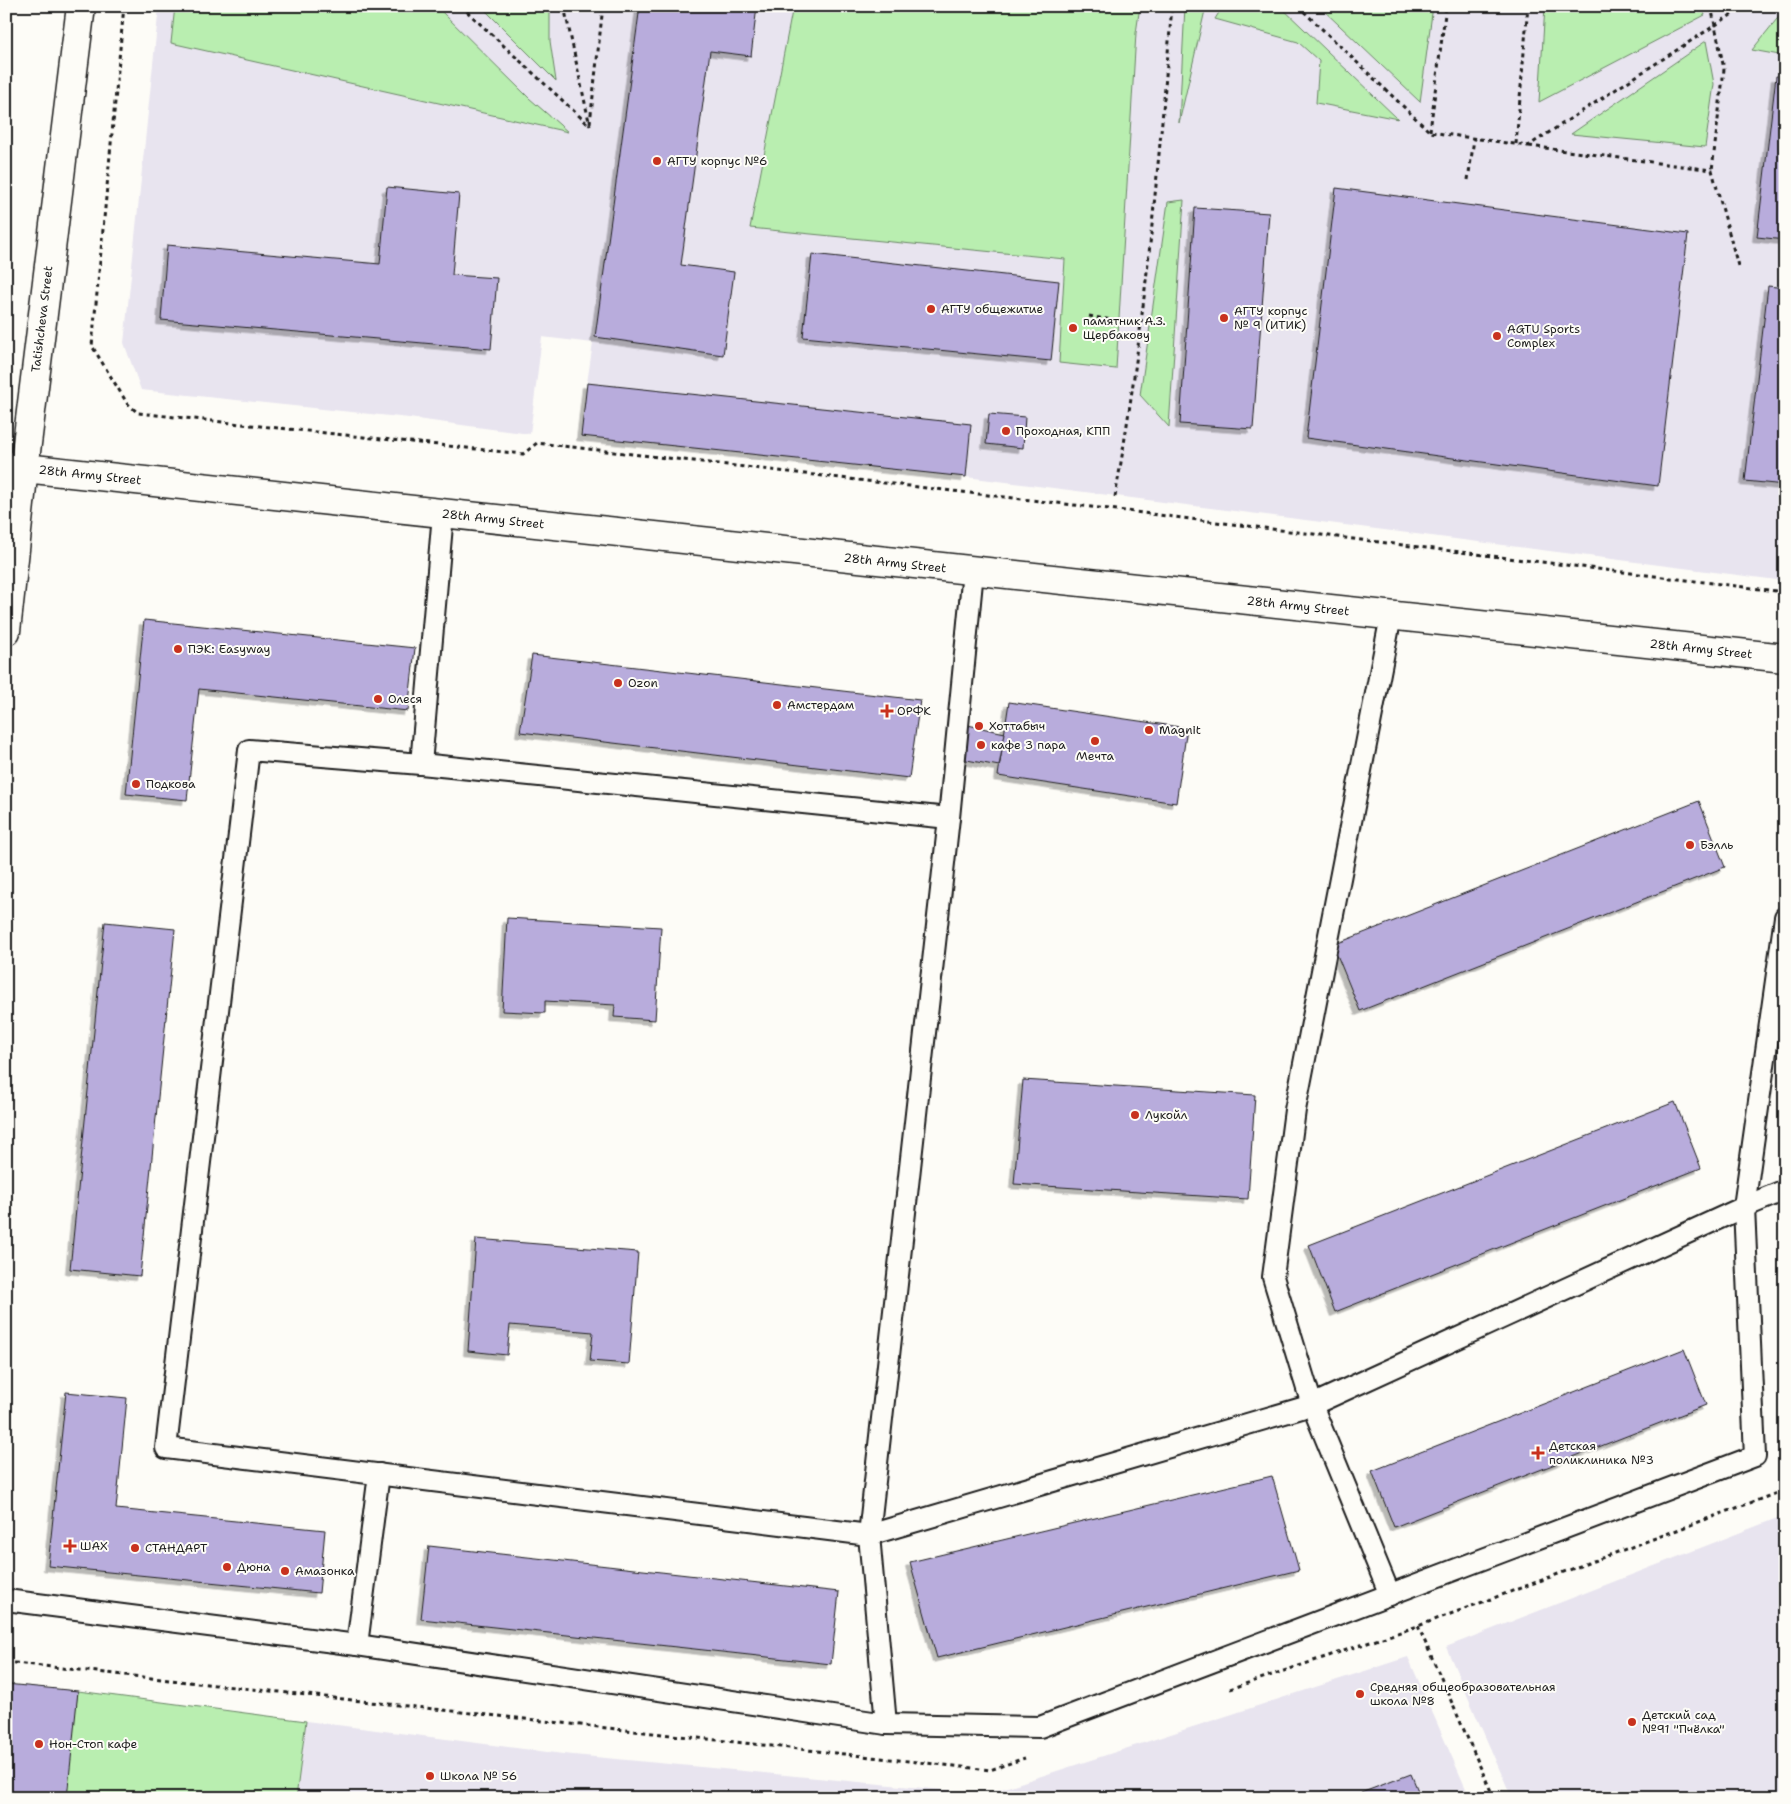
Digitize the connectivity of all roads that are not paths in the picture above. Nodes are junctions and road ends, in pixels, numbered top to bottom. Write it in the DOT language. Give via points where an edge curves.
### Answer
graph roads {
  1 [pos="81,6"];
  2 [pos="15,467"];
  3 [pos="443,514"];
  4 [pos="973,571"];
  5 [pos="1391,616"];
  6 [pos="6,631"];
  7 [pos="1785,658"];
  8 [pos="421,764"];
  9 [pos="949,818"];
  10 [pos="1785,917"];
  11 [pos="1785,1190"];
  12 [pos="1744,1207"];
  13 [pos="1312,1405"];
  14 [pos="379,1474"];
  15 [pos="869,1535"];
  16 [pos="1390,1595"];
  17 [pos="6,1600"];
  18 [pos="357,1645"];
  19 [pos="886,1724"];
  1 -- 2 [label="main road, Tatishcheva Street"];
  2 -- 3 [label="main road, 28th Army Street"];
  2 -- 6 [label="main road, Tatishcheva Street"];
  3 -- 4 [label="main road, 28th Army Street"];
  3 -- 8 [label="lane"];
  4 -- 5 [label="main road, 28th Army Street"];
  4 -- 9 [label="lane"];
  5 -- 7 [label="main road, 28th Army Street"];
  5 -- 13 [label="lane" via="1295,1110 1273,1277"];
  8 -- 9 [label="lane"];
  8 -- 14 [label="lane" via="249,750 166,1448"];
  9 -- 15 [label="lane"];
  10 -- 12 [label="lane"];
  11 -- 12 [label="lane"];
  12 -- 13 [label="lane"];
  12 -- 16 [label="lane" via="1755,1456"];
  13 -- 15 [label="lane"];
  13 -- 16 [label="lane"];
  14 -- 15 [label="lane"];
  14 -- 18 [label="lane"];
  15 -- 19 [label="lane"];
  16 -- 19 [label="lane" via="1040,1727"];
  17 -- 18 [label="lane"];
  18 -- 19 [label="lane"];
}
